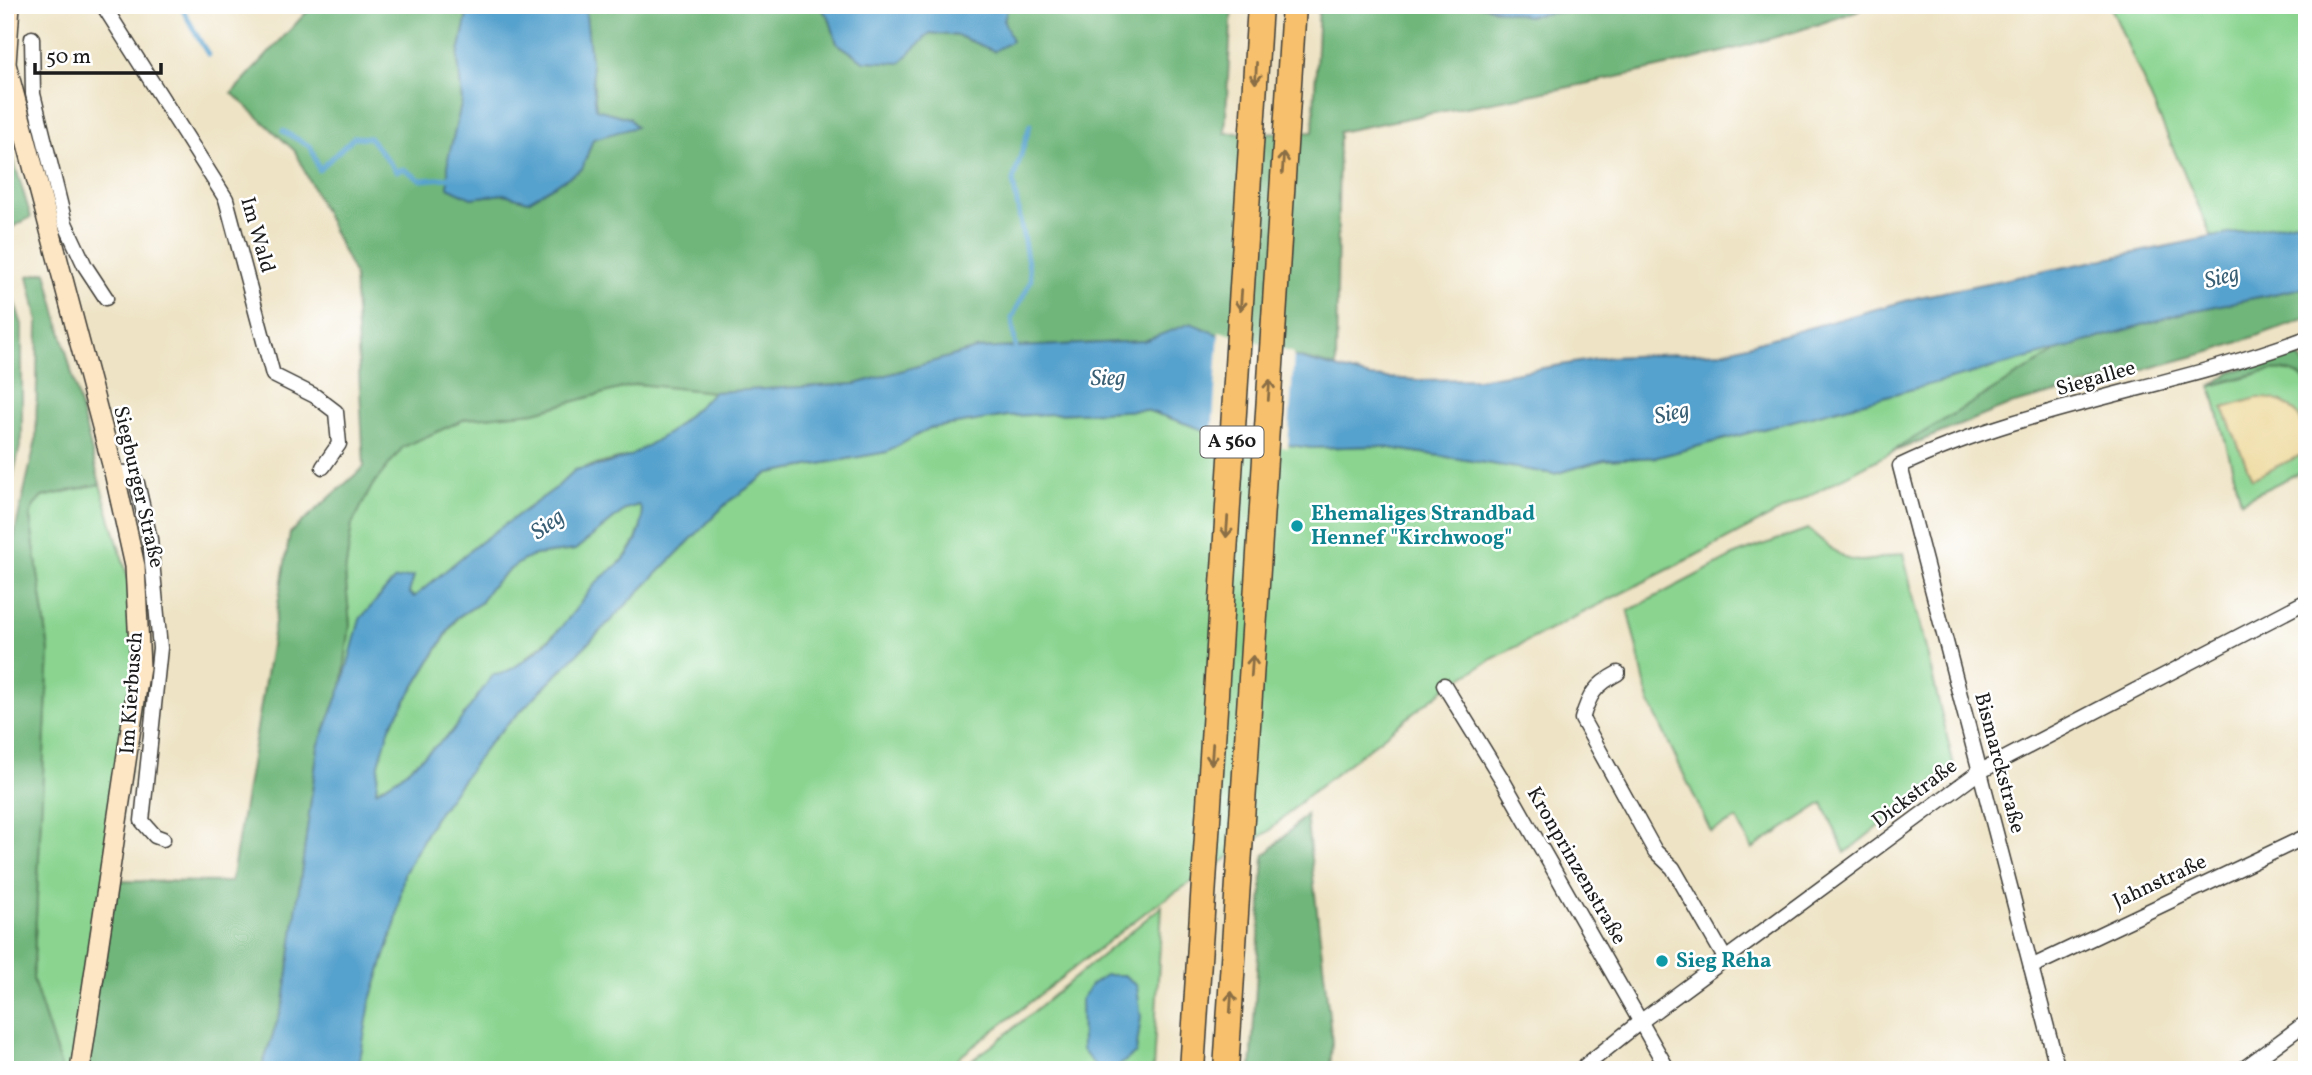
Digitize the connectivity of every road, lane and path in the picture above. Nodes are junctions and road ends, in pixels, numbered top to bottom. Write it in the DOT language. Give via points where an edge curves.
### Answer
graph roads {
  1 [pos="10,5"];
  2 [pos="103,5"];
  3 [pos="1260,5"];
  4 [pos="1294,5"];
  5 [pos="32,38"];
  6 [pos="65,223"];
  7 [pos="53,240"];
  8 [pos="106,298"];
  9 [pos="2306,341"];
  10 [pos="1899,466"];
  11 [pos="323,467"];
  12 [pos="114,472"];
  13 [pos="2307,601"];
  14 [pos="1618,673"];
  15 [pos="1444,685"];
  16 [pos="1979,772"];
  17 [pos="2307,836"];
  18 [pos="163,839"];
  19 [pos="1726,960"];
  20 [pos="2031,967"];
  21 [pos="2307,1021"];
  22 [pos="1640,1022"];
  23 [pos="80,1070"];
  24 [pos="1192,1070"];
  25 [pos="1226,1070"];
  26 [pos="1580,1070"];
  27 [pos="1668,1070"];
  28 [pos="2058,1070"];
  29 [pos="2242,1070"];
  1 -- 7 [label="main road, Siegburger Straße" via="6,64"];
  2 -- 11 [label="street, Im Wald" via="226,199 273,375 336,412 339,444"];
  3 -- 24 [label="highway, A 560, one-way"];
  25 -- 4 [label="highway, A 560, one-way"];
  5 -- 6 [label="street" via="33,94"];
  6 -- 7 [label="street"];
  6 -- 8 [label="street"];
  7 -- 12 [label="main road, Siegburger Straße"];
  9 -- 10 [label="street, Siegallee" via="1941,447"];
  10 -- 16 [label="street, Bismarckstraße"];
  12 -- 18 [label="street, Im Kierbusch" via="127,473 137,483 150,539 160,648 142,821"];
  12 -- 23 [label="main road, Siegburger Straße" via="135,566 140,667"];
  13 -- 16 [label="street, Dickstraße"];
  14 -- 19 [label="street" via="1588,698 1582,719 1655,851 1673,868"];
  15 -- 22 [label="street, Kronprinzenstraße"];
  16 -- 19 [label="street, Dickstraße"];
  16 -- 20 [label="street, Bismarckstraße"];
  17 -- 20 [label="street, Jahnstraße"];
  19 -- 22 [label="street, Dickstraße"];
  20 -- 28 [label="street, Bismarckstraße"];
  21 -- 29 [label="street"];
  22 -- 26 [label="street, Dickstraße"];
  22 -- 27 [label="street, Kronprinzenstraße"];
}
